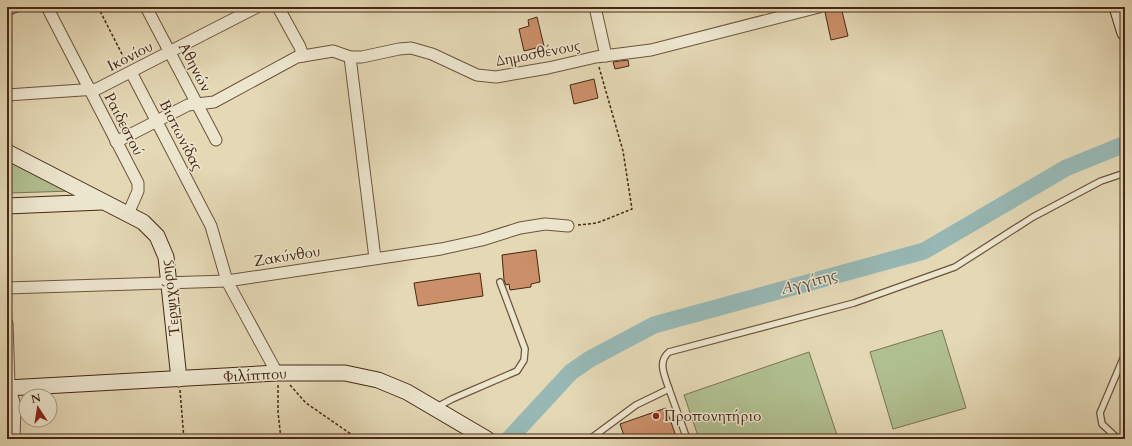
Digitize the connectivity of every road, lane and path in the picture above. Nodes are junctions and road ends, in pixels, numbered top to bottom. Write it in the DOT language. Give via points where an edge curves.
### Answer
graph roads {
  1 [pos="14,7"];
  2 [pos="47,7"];
  3 [pos="98,7"];
  4 [pos="146,7"];
  5 [pos="257,7"];
  6 [pos="278,7"];
  7 [pos="595,7"];
  8 [pos="1117,7"];
  9 [pos="814,8"];
  10 [pos="7,10"];
  11 [pos="1125,33"];
  12 [pos="170,52"];
  13 [pos="303,56"];
  14 [pos="350,57"];
  15 [pos="601,57"];
  16 [pos="131,72"];
  17 [pos="90,91"];
  18 [pos="7,95"];
  19 [pos="197,104"];
  20 [pos="157,122"];
  21 [pos="216,140"];
  22 [pos="116,142"];
  23 [pos="7,152"];
  24 [pos="1125,173"];
  25 [pos="103,202"];
  26 [pos="7,206"];
  27 [pos="128,214"];
  28 [pos="568,226"];
  29 [pos="375,258"];
  30 [pos="227,280"];
  31 [pos="500,282"];
  32 [pos="170,284"];
  33 [pos="7,288"];
  34 [pos="7,323"];
  35 [pos="1125,354"];
  36 [pos="1123,363"];
  37 [pos="277,373"];
  38 [pos="179,379"];
  39 [pos="8,388"];
  40 [pos="669,389"];
  41 [pos="436,408"];
  42 [pos="486,438"];
  43 [pos="14,439"];
  44 [pos="184,439"];
  45 [pos="281,439"];
  46 [pos="358,439"];
  47 [pos="590,439"];
  48 [pos="687,439"];
  49 [pos="1118,439"];
  1 -- 10 [label="street"];
  2 -- 17 [label="street, Ραιδεστού"];
  3 -- 16 [label="path"];
  4 -- 12 [label="street, Αθηνών"];
  5 -- 12 [label="street, Ικονίου"];
  6 -- 13 [label="street"];
  7 -- 15 [label="street"];
  8 -- 11 [label="main road"];
  9 -- 15 [label="street, Δημοσθένους" via="651,50"];
  12 -- 16 [label="street, Ικονίου"];
  12 -- 19 [label="street, Αθηνών"];
  13 -- 14 [label="street, Δημοσθένους" via="334,51"];
  13 -- 19 [label="street, Δημοσθένους" via="289,60 214,102"];
  14 -- 15 [label="street, Δημοσθένους" via="411,48 432,54 477,75 491,77"];
  14 -- 29 [label="street"];
  15 -- 28 [label="path" via="623,151 632,209 597,223"];
  16 -- 17 [label="street, Ικονίου"];
  16 -- 20 [label="street, Βιστωνίδας"];
  17 -- 18 [label="street, Ικονίου"];
  17 -- 22 [label="street, Ραιδεστού"];
  19 -- 20 [label="street, Δημοσθένους" via="188,105"];
  19 -- 21 [label="street, Αθηνών"];
  20 -- 22 [label="street, Δημοσθένους"];
  20 -- 30 [label="street, Βιστωνίδας" via="211,226"];
  22 -- 27 [label="street, Ραιδεστού" via="138,185"];
  23 -- 25 [label="main road, Τερψιχόρης"];
  24 -- 40 [label="lane" via="1101,181 1040,214 949,269 841,306 673,351 667,354 662,362"];
  25 -- 26 [label="main road"];
  25 -- 27 [label="main road, Τερψιχόρης"];
  27 -- 32 [label="main road, Τερψιχόρης" via="143,222 157,236 166,257"];
  28 -- 29 [label="street, Ζακύνθου" via="545,224 520,228 441,249"];
  29 -- 30 [label="street, Ζακύνθου"];
  30 -- 32 [label="street, Ζακύνθου"];
  30 -- 37 [label="street, Βιστωνίδας"];
  31 -- 41 [label="lane" via="525,349 524,360 517,371 452,398"];
  32 -- 33 [label="street, Ζακύνθου"];
  32 -- 38 [label="main road, Τερψιχόρης"];
  34 -- 39 [label="street"];
  35 -- 36 [label="lane"];
  36 -- 49 [label="lane" via="1100,413 1102,424"];
  37 -- 38 [label="main road, Φιλίππου"];
  37 -- 41 [label="main road, Φιλίππου" via="331,373 367,377 407,392"];
  37 -- 45 [label="path"];
  37 -- 46 [label="path" via="306,403"];
  38 -- 39 [label="main road, Φιλίππου"];
  38 -- 44 [label="path"];
  39 -- 43 [label="street" via="14,406"];
  40 -- 47 [label="lane" via="636,405"];
  40 -- 48 [label="lane"];
  41 -- 42 [label="main road, Φιλίππου"];
}
